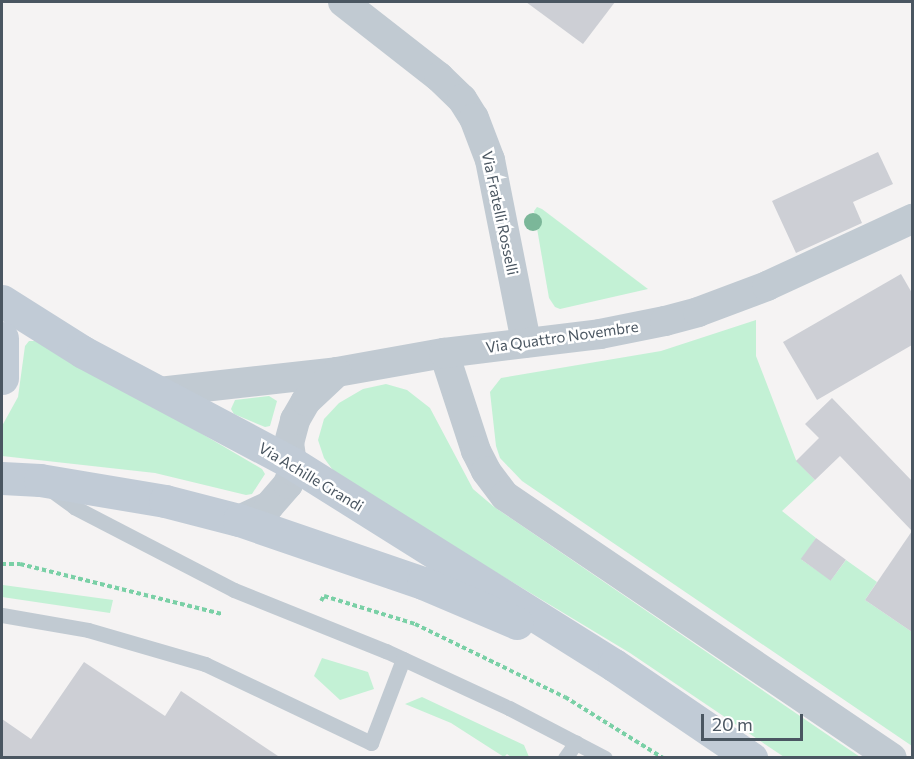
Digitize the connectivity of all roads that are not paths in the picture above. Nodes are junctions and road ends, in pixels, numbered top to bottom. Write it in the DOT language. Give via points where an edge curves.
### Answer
graph roads {
  1 [pos="343,2"];
  2 [pos="912,219"];
  3 [pos="2,301"];
  4 [pos="2,338"];
  5 [pos="525,342"];
  6 [pos="444,352"];
  7 [pos="336,372"];
  8 [pos="2,378"];
  9 [pos="159,393"];
  10 [pos="292,463"];
  11 [pos="2,478"];
  12 [pos="40,480"];
  13 [pos="238,520"];
  14 [pos="2,615"];
  15 [pos="403,659"];
  16 [pos="614,665"];
  17 [pos="576,742"];
  18 [pos="565,758"];
  19 [pos="605,758"];
  20 [pos="751,758"];
  21 [pos="892,758"];
  1 -- 5 [label="street, Via Fratelli Rosselli" via="439,77 462,99 474,118 490,160"];
  2 -- 5 [label="street, Via Quattro Novembre" via="767,286 698,312 600,334"];
  3 -- 9 [label="main road, Via Achille Grandi" via="83,352"];
  4 -- 8 [label="main road"];
  5 -- 6 [label="street, Via Quattro Novembre"];
  6 -- 7 [label="street, Via Quattro Novembre"];
  6 -- 21 [label="street" via="476,451 506,496"];
  7 -- 9 [label="street, Via Quattro Novembre"];
  7 -- 10 [label="street" via="300,409 290,443"];
  9 -- 10 [label="main road, Via Achille Grandi"];
  10 -- 13 [label="street" via="291,478 279,496 262,510"];
  10 -- 16 [label="main road, Via Achille Grandi"];
  11 -- 12 [label="main road, Via Achille Grandi"];
  12 -- 13 [label="main road, Via Achille Grandi" via="165,501"];
  12 -- 15 [label="lane" via="74,507 234,590"];
  13 -- 16 [label="main road, Via Achille Grandi" via="423,583"];
  14 -- 15 [label="lane" via="88,630 205,664 371,743"];
  15 -- 17 [label="lane"];
  16 -- 20 [label="main road, Via Achille Grandi"];
  17 -- 18 [label="lane"];
  17 -- 19 [label="lane"];
}
